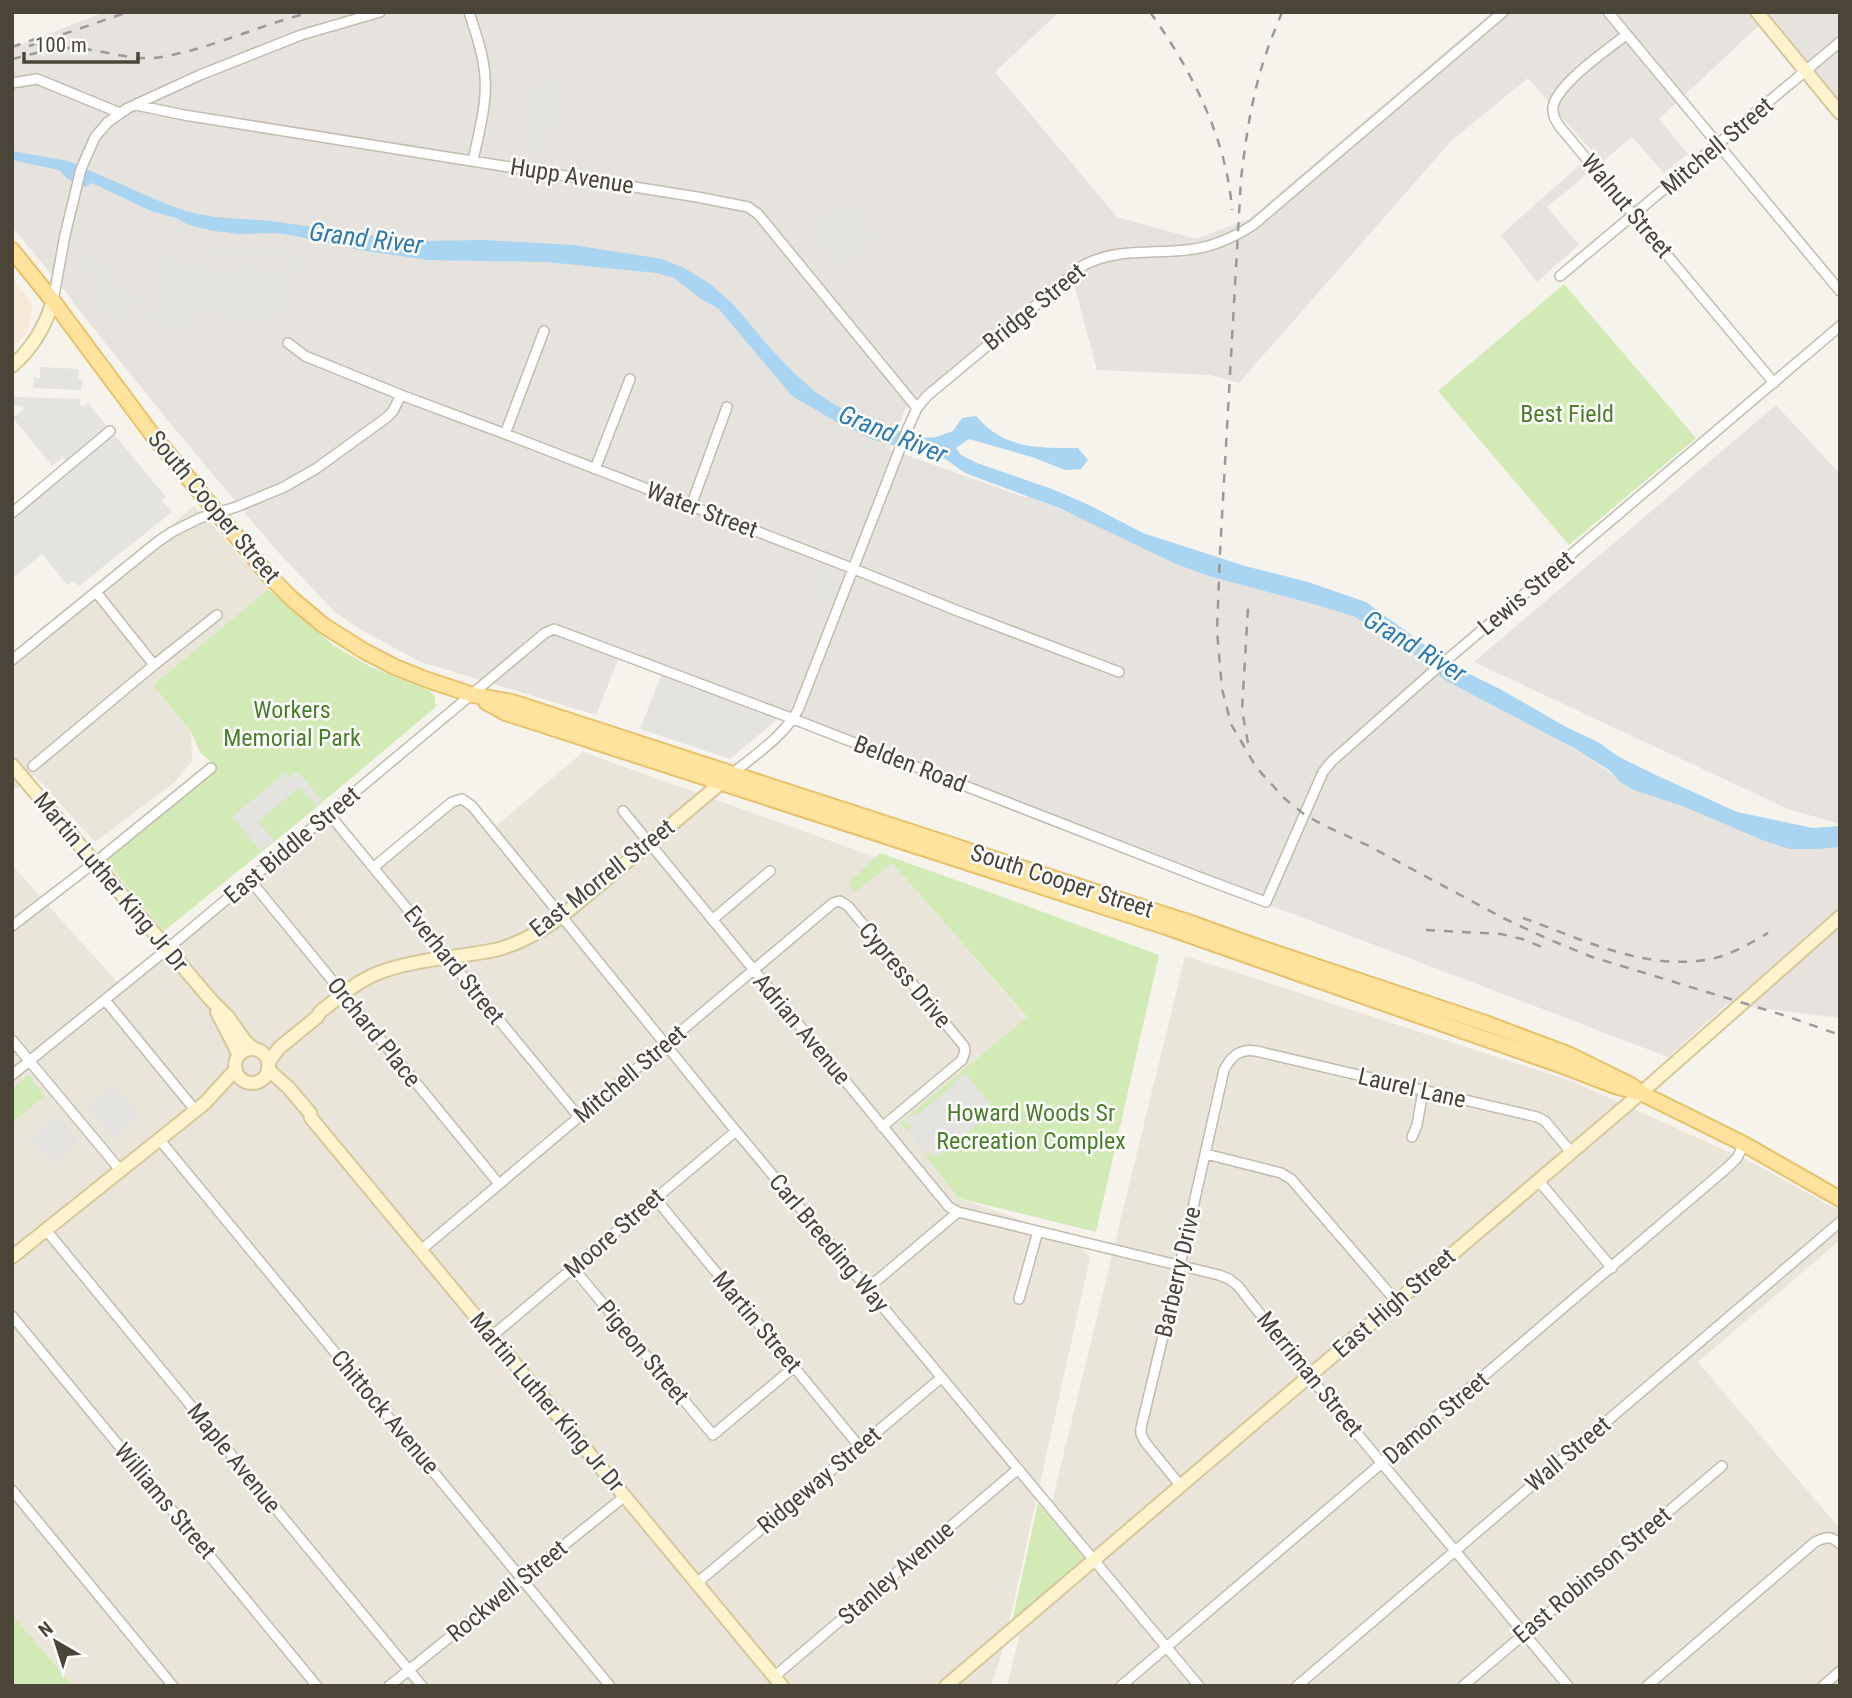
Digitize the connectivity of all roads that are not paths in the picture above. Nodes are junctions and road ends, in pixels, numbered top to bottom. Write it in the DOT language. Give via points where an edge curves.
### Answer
graph roads {
  1 [pos="380,12"];
  2 [pos="469,12"];
  3 [pos="1503,12"];
  4 [pos="1608,12"];
  5 [pos="1757,12"];
  6 [pos="1626,34"];
  7 [pos="1840,42"];
  8 [pos="1805,71"];
  9 [pos="12,83"];
  10 [pos="136,105"];
  11 [pos="120,113"];
  12 [pos="1840,113"];
  13 [pos="1719,144"];
  14 [pos="472,160"];
  15 [pos="1635,215"];
  16 [pos="12,250"];
  17 [pos="1560,276"];
  18 [pos="1840,291"];
  19 [pos="53,301"];
  20 [pos="1840,326"];
  21 [pos="544,331"];
  22 [pos="288,343"];
  23 [pos="12,366"];
  24 [pos="630,379"];
  25 [pos="1774,383"];
  26 [pos="401,396"];
  27 [pos="727,407"];
  28 [pos="917,408"];
  29 [pos="110,431"];
  30 [pos="505,434"];
  31 [pos="595,469"];
  32 [pos="691,506"];
  33 [pos="217,512"];
  34 [pos="12,513"];
  35 [pos="854,569"];
  36 [pos="96,592"];
  37 [pos="217,615"];
  38 [pos="554,629"];
  39 [pos="12,660"];
  40 [pos="154,665"];
  41 [pos="1119,672"];
  42 [pos="472,695"];
  43 [pos="793,719"];
  44 [pos="33,766"];
  45 [pos="211,768"];
  46 [pos="15,774"];
  47 [pos="733,774"];
  48 [pos="721,783"];
  49 [pos="623,811"];
  50 [pos="329,814"];
  51 [pos="649,843"];
  52 [pos="94,862"];
  53 [pos="374,867"];
  54 [pos="769,871"];
  55 [pos="250,880"];
  56 [pos="840,901"];
  57 [pos="1266,902"];
  58 [pos="562,916"];
  59 [pos="1840,917"];
  60 [pos="712,920"];
  61 [pos="12,926"];
  62 [pos="167,949"];
  63 [pos="447,958"];
  64 [pos="754,970"];
  65 [pos="343,995"];
  66 [pos="105,1000"];
  67 [pos="211,1000"];
  68 [pos="320,1012"];
  69 [pos="12,1040"];
  70 [pos="666,1044"];
  71 [pos="257,1051"];
  72 [pos="1240,1051"];
  73 [pos="238,1055"];
  74 [pos="29,1061"];
  75 [pos="268,1066"];
  76 [pos="236,1069"];
  77 [pos="12,1075"];
  78 [pos="251,1081"];
  79 [pos="1423,1091"];
  80 [pos="1641,1093"];
  81 [pos="200,1107"];
  82 [pos="579,1117"];
  83 [pos="311,1118"];
  84 [pos="882,1127"];
  85 [pos="736,1131"];
  86 [pos="1412,1137"];
  87 [pos="159,1139"];
  88 [pos="1744,1144"];
  89 [pos="1571,1152"];
  90 [pos="1206,1154"];
  91 [pos="121,1171"];
  92 [pos="1538,1180"];
  93 [pos="499,1184"];
  94 [pos="655,1198"];
  95 [pos="1840,1199"];
  96 [pos="958,1212"];
  97 [pos="1840,1222"];
  98 [pos="46,1230"];
  99 [pos="1038,1231"];
  100 [pos="421,1250"];
  101 [pos="12,1257"];
  102 [pos="1180,1265"];
  103 [pos="573,1268"];
  104 [pos="1612,1268"];
  105 [pos="868,1288"];
  106 [pos="1019,1299"];
  107 [pos="1396,1301"];
  108 [pos="12,1317"];
  109 [pos="492,1336"];
  110 [pos="794,1367"];
  111 [pos="1310,1376"];
  112 [pos="941,1378"];
  113 [pos="859,1446"];
  114 [pos="1382,1463"];
  115 [pos="1722,1465"];
  116 [pos="1018,1469"];
  117 [pos="1181,1485"];
  118 [pos="12,1490"];
  119 [pos="625,1496"];
  120 [pos="1840,1544"];
  121 [pos="1456,1549"];
  122 [pos="1094,1559"];
  123 [pos="522,1579"];
  124 [pos="697,1583"];
  125 [pos="1525,1632"];
  126 [pos="1167,1648"];
  127 [pos="409,1670"];
  128 [pos="1840,1671"];
  129 [pos="779,1681"];
  130 [pos="173,1686"];
  131 [pos="317,1686"];
  132 [pos="389,1686"];
  133 [pos="422,1686"];
  134 [pos="610,1686"];
  135 [pos="946,1686"];
  136 [pos="1121,1686"];
  137 [pos="1199,1686"];
  138 [pos="1297,1686"];
  139 [pos="1462,1686"];
  140 [pos="1569,1686"];
  141 [pos="1647,1686"];
  142 [pos="1823,1686"];
  1 -- 10 [label="street" via="301,35"];
  2 -- 14 [label="street" via="486,86"];
  3 -- 28 [label="street, Bridge Street" via="1253,225 1208,246 1096,258"];
  4 -- 6 [label="street"];
  5 -- 8 [label="street"];
  6 -- 13 [label="street"];
  6 -- 15 [label="street, Walnut Street" via="1568,83 1558,95 1553,115"];
  7 -- 8 [label="street, Mitchell Street"];
  8 -- 12 [label="street"];
  8 -- 13 [label="street, Mitchell Street"];
  9 -- 11 [label="street" via="37,79"];
  10 -- 11 [label="street"];
  10 -- 14 [label="street, Hupp Avenue"];
  11 -- 19 [label="street" via="98,133 83,162"];
  13 -- 15 [label="street, Mitchell Street"];
  13 -- 18 [label="street"];
  14 -- 28 [label="street, Hupp Avenue" via="753,209"];
  15 -- 17 [label="street, Mitchell Street"];
  15 -- 25 [label="street, Walnut Street"];
  16 -- 19 [label="main road, South Cooper Street"];
  19 -- 23 [label="street" via="39,334"];
  19 -- 33 [label="main road, South Cooper Street" via="133,410"];
  20 -- 25 [label="street, Lewis Street"];
  21 -- 30 [label="street"];
  22 -- 26 [label="street, Water Street" via="305,356"];
  24 -- 31 [label="street"];
  25 -- 57 [label="street, Lewis Street" via="1343,751 1324,772"];
  26 -- 30 [label="street, Water Street"];
  26 -- 33 [label="street" via="387,418 317,468 274,492"];
  27 -- 32 [label="street"];
  28 -- 35 [label="street, Bridge Street"];
  29 -- 34 [label="street"];
  30 -- 31 [label="street, Water Street"];
  31 -- 32 [label="street, Water Street"];
  32 -- 35 [label="street, Water Street"];
  33 -- 36 [label="street" via="163,537"];
  33 -- 42 [label="main road, South Cooper Street" via="269,576 323,625 395,667"];
  35 -- 41 [label="street, Water Street"];
  35 -- 43 [label="street, Bridge Street"];
  36 -- 39 [label="street"];
  36 -- 40 [label="street"];
  37 -- 40 [label="street"];
  38 -- 42 [label="street, East Biddle Street"];
  38 -- 43 [label="street, Belden Road"];
  40 -- 44 [label="street"];
  42 -- 47 [label="main road, South Cooper Street" via="512,702"];
  42 -- 48 [label="main road, South Cooper Street" via="506,713"];
  42 -- 50 [label="street, East Biddle Street"];
  43 -- 47 [label="street, Bridge Street"];
  43 -- 57 [label="street, Belden Road"];
  45 -- 52 [label="street"];
  46 -- 52 [label="street, Martin Luther King Jr Dr"];
  47 -- 48 [label="main road"];
  47 -- 80 [label="main road, South Cooper Street" via="1488,1024 1570,1055"];
  48 -- 51 [label="street, East Morrell Street"];
  48 -- 80 [label="main road, South Cooper Street" via="1166,927"];
  49 -- 51 [label="street, Adrian Avenue"];
  50 -- 53 [label="street, Everhard Street"];
  50 -- 55 [label="street, East Biddle Street"];
  51 -- 58 [label="street, East Morrell Street"];
  51 -- 60 [label="street, Adrian Avenue"];
  52 -- 61 [label="street"];
  52 -- 62 [label="street, Martin Luther King Jr Dr"];
  53 -- 58 [label="street, Carl Breeding Way" via="452,802 462,799"];
  53 -- 63 [label="street, Everhard Street"];
  54 -- 60 [label="street"];
  55 -- 62 [label="street, East Biddle Street"];
  55 -- 65 [label="street, Orchard Place"];
  56 -- 64 [label="street, Mitchell Street"];
  56 -- 84 [label="street, Cypress Drive" via="964,1046 964,1057"];
  58 -- 63 [label="street, East Morrell Street" via="513,944"];
  58 -- 70 [label="street, Carl Breeding Way"];
  59 -- 80 [label="street, East High Street"];
  60 -- 64 [label="street, Adrian Avenue"];
  62 -- 66 [label="street, East Biddle Street"];
  62 -- 67 [label="street, Martin Luther King Jr Dr"];
  63 -- 65 [label="street, East Morrell Street" via="380,972"];
  63 -- 82 [label="street, Everhard Street"];
  64 -- 70 [label="street, Mitchell Street"];
  64 -- 84 [label="street, Adrian Avenue"];
  65 -- 68 [label="street, East Morrell Street"];
  65 -- 93 [label="street, Orchard Place"];
  66 -- 74 [label="street, East Biddle Street"];
  66 -- 81 [label="street"];
  67 -- 71 [label="street, Martin Luther King Jr Dr"];
  67 -- 73 [label="street, Martin Luther King Jr Dr"];
  68 -- 71 [label="street, East Morrell Street"];
  68 -- 75 [label="street, East Morrell Street" via="279,1048"];
  69 -- 74 [label="street"];
  70 -- 82 [label="street, Mitchell Street"];
  70 -- 85 [label="street, Carl Breeding Way"];
  71 -- 73 [label="street" via="244,1050"];
  71 -- 75 [label="street"];
  72 -- 79 [label="street, Laurel Lane"];
  72 -- 90 [label="street, Barberry Drive" via="1224,1070"];
  73 -- 76 [label="street"];
  74 -- 77 [label="street, East Biddle Street"];
  74 -- 91 [label="street"];
  75 -- 78 [label="street" via="265,1077"];
  75 -- 83 [label="street, Martin Luther King Jr Dr"];
  76 -- 78 [label="street" via="239,1076"];
  76 -- 81 [label="street"];
  78 -- 81 [label="street" via="233,1085"];
  78 -- 83 [label="street, Martin Luther King Jr Dr" via="278,1090"];
  79 -- 86 [label="street"];
  79 -- 89 [label="street, Laurel Lane" via="1537,1117"];
  80 -- 88 [label="main road, South Cooper Street"];
  80 -- 89 [label="street, East High Street"];
  81 -- 87 [label="street"];
  82 -- 93 [label="street, Mitchell Street"];
  83 -- 100 [label="street, Martin Luther King Jr Dr"];
  84 -- 96 [label="street, Adrian Avenue"];
  85 -- 94 [label="street, Moore Street"];
  85 -- 105 [label="street, Carl Breeding Way"];
  87 -- 91 [label="street"];
  87 -- 123 [label="street, Chittock Avenue"];
  88 -- 95 [label="main road, South Cooper Street"];
  88 -- 104 [label="street, Damon Street" via="1728,1167"];
  89 -- 92 [label="street, East High Street"];
  90 -- 102 [label="street, Barberry Drive"];
  90 -- 107 [label="street" via="1290,1179"];
  91 -- 98 [label="street"];
  92 -- 104 [label="street"];
  92 -- 107 [label="street, East High Street"];
  93 -- 100 [label="street, Mitchell Street"];
  94 -- 103 [label="street, Moore Street"];
  94 -- 110 [label="street, Martin Street"];
  96 -- 99 [label="street, Merriman Street"];
  96 -- 105 [label="street"];
  97 -- 121 [label="street, Wall Street"];
  98 -- 101 [label="street"];
  98 -- 127 [label="street, Maple Avenue"];
  99 -- 102 [label="street, Merriman Street"];
  99 -- 106 [label="street"];
  100 -- 109 [label="street, Martin Luther King Jr Dr"];
  102 -- 111 [label="street, Merriman Street" via="1219,1275 1238,1286"];
  102 -- 117 [label="street, Barberry Drive" via="1141,1434"];
  103 -- 109 [label="street, Moore Street"];
  103 -- 110 [label="street, Pigeon Street" via="713,1435"];
  104 -- 114 [label="street, Damon Street"];
  105 -- 112 [label="street, Carl Breeding Way"];
  107 -- 111 [label="street, East High Street"];
  108 -- 131 [label="street, Williams Street"];
  109 -- 119 [label="street, Martin Luther King Jr Dr"];
  110 -- 113 [label="street, Martin Street"];
  111 -- 114 [label="street, Merriman Street"];
  111 -- 117 [label="street, East High Street"];
  112 -- 113 [label="street, Ridgeway Street"];
  112 -- 116 [label="street, Carl Breeding Way"];
  113 -- 124 [label="street, Ridgeway Street"];
  114 -- 121 [label="street, Merriman Street"];
  114 -- 126 [label="street, Damon Street"];
  115 -- 125 [label="street, East Robinson Street"];
  116 -- 122 [label="street, Carl Breeding Way"];
  116 -- 129 [label="street, Stanley Avenue"];
  117 -- 122 [label="street, East High Street"];
  118 -- 130 [label="street"];
  119 -- 123 [label="street, Rockwell Street"];
  119 -- 124 [label="street, Martin Luther King Jr Dr"];
  120 -- 141 [label="street" via="1828,1537 1815,1542"];
  121 -- 125 [label="street, Merriman Street"];
  121 -- 138 [label="street, Wall Street"];
  122 -- 126 [label="street, Carl Breeding Way"];
  122 -- 135 [label="street, East High Street"];
  123 -- 127 [label="street, Rockwell Street"];
  123 -- 134 [label="street, Chittock Avenue"];
  124 -- 129 [label="street, Martin Luther King Jr Dr"];
  125 -- 139 [label="street, East Robinson Street"];
  125 -- 140 [label="street, Merriman Street"];
  126 -- 136 [label="street, Damon Street"];
  126 -- 137 [label="street, Carl Breeding Way"];
  127 -- 132 [label="street, Rockwell Street"];
  127 -- 133 [label="street, Maple Avenue"];
  128 -- 142 [label="street"];
}
